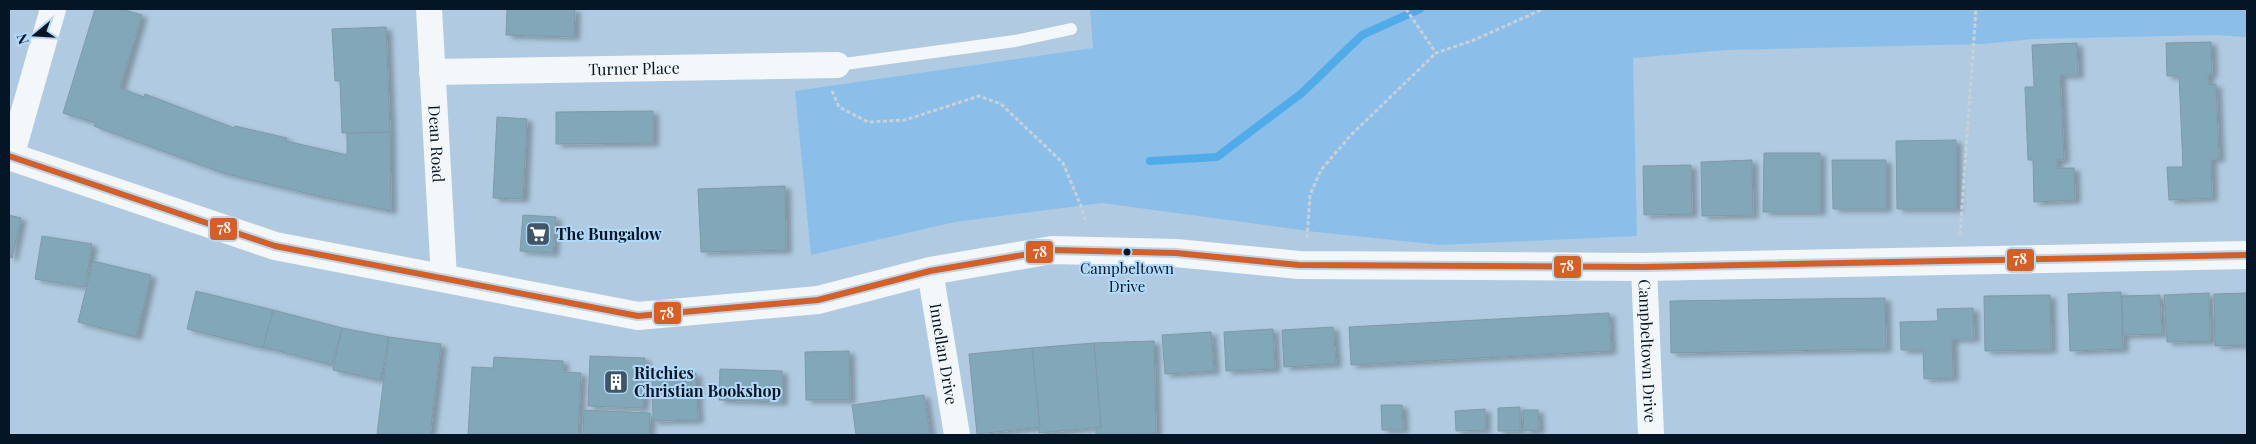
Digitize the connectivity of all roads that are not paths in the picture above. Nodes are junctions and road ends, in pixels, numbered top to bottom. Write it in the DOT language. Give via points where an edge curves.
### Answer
graph roads {
  1 [pos="54,9"];
  2 [pos="429,9"];
  3 [pos="1071,29"];
  4 [pos="829,65"];
  5 [pos="432,72"];
  6 [pos="10,156"];
  7 [pos="2247,255"];
  8 [pos="1644,267"];
  9 [pos="930,271"];
  10 [pos="444,278"];
  11 [pos="957,435"];
  12 [pos="1651,435"];
  1 -- 6 [label="street"];
  2 -- 5 [label="street, Dean Road"];
  3 -- 4 [label="lane" via="1015,41"];
  4 -- 5 [label="street, Turner Place"];
  5 -- 10 [label="street, Dean Road"];
  6 -- 10 [label="main road" via="275,246"];
  7 -- 8 [label="main road"];
  8 -- 9 [label="main road" via="1305,265 1176,253 1052,250"];
  8 -- 12 [label="street, Campbeltown Drive"];
  9 -- 10 [label="main road" via="818,300 638,316"];
  9 -- 11 [label="street, Innellan Drive"];
}
